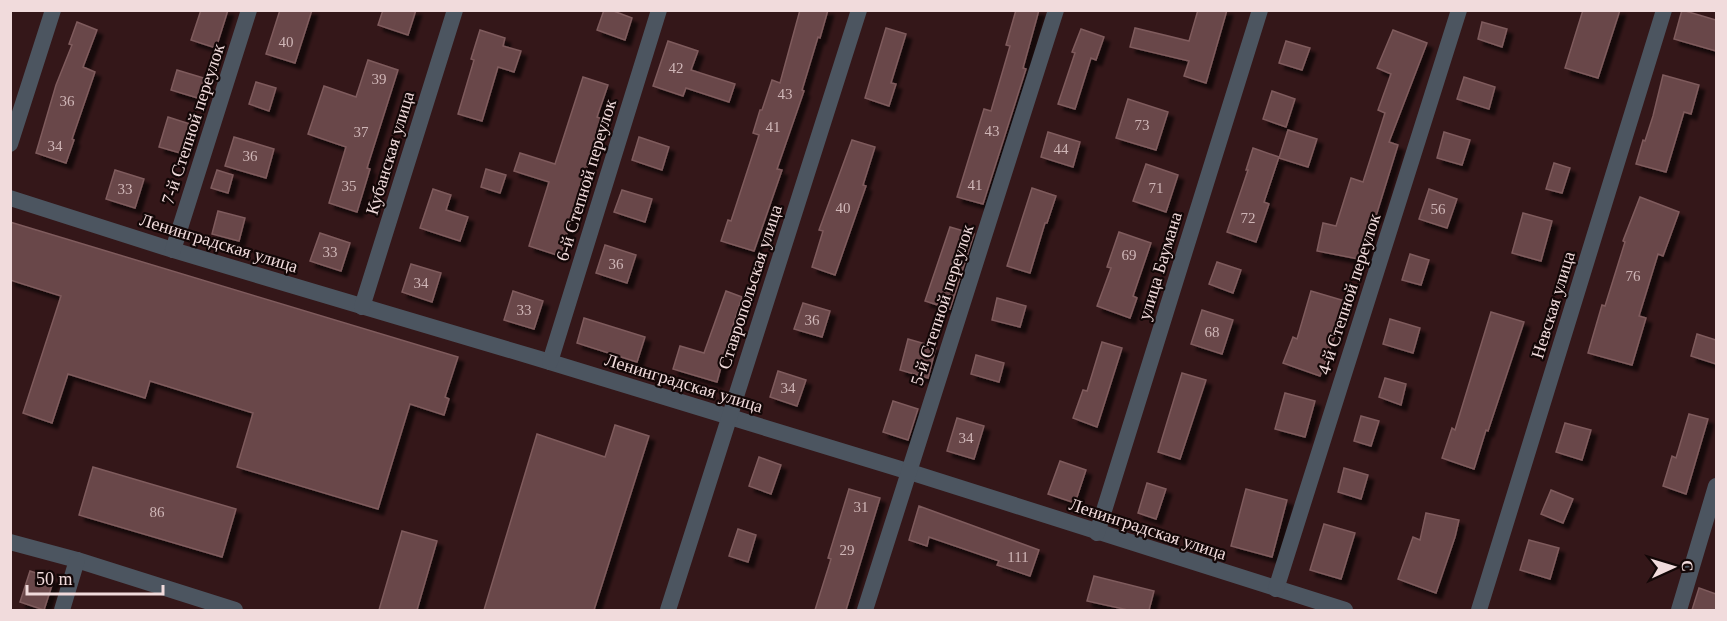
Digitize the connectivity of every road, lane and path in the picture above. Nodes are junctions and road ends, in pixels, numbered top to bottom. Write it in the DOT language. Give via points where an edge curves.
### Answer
graph roads {
  1 [pos="53,10"];
  2 [pos="249,10"];
  3 [pos="455,10"];
  4 [pos="659,10"];
  5 [pos="859,10"];
  6 [pos="1056,10"];
  7 [pos="1260,10"];
  8 [pos="1459,10"];
  9 [pos="1664,10"];
  10 [pos="10,144"];
  11 [pos="10,198"];
  12 [pos="173,250"];
  13 [pos="363,307"];
  14 [pos="550,362"];
  15 [pos="728,418"];
  16 [pos="910,472"];
  17 [pos="1716,486"];
  18 [pos="1096,533"];
  19 [pos="10,542"];
  20 [pos="77,560"];
  21 [pos="1276,590"];
  22 [pos="62,610"];
  23 [pos="235,610"];
  24 [pos="668,610"];
  25 [pos="865,610"];
  26 [pos="1344,610"];
  27 [pos="1479,610"];
  28 [pos="1679,610"];
  1 -- 10 [label="street"];
  2 -- 12 [label="street, 7-й Степной переулок"];
  3 -- 13 [label="street, Кубанская улица"];
  4 -- 14 [label="street, 6-й Степной переулок"];
  5 -- 15 [label="street, Ставропольская улица"];
  6 -- 16 [label="street, 5-й Степной переулок"];
  7 -- 18 [label="street, улица Баумана"];
  8 -- 21 [label="street, 4-й Степной переулок"];
  9 -- 27 [label="street, Невская улица"];
  11 -- 12 [label="street, Ленинградская улица"];
  12 -- 13 [label="street, Ленинградская улица"];
  13 -- 14 [label="street, Ленинградская улица"];
  14 -- 15 [label="street, Ленинградская улица"];
  15 -- 16 [label="street, Ленинградская улица"];
  15 -- 24 [label="street, Ставропольская улица"];
  16 -- 18 [label="street, Ленинградская улица"];
  16 -- 25 [label="street, 5-й Степной переулок"];
  17 -- 28 [label="street"];
  18 -- 21 [label="street, Ленинградская улица"];
  19 -- 20 [label="street"];
  20 -- 22 [label="street"];
  20 -- 23 [label="street"];
  21 -- 26 [label="street, Ленинградская улица"];
}
